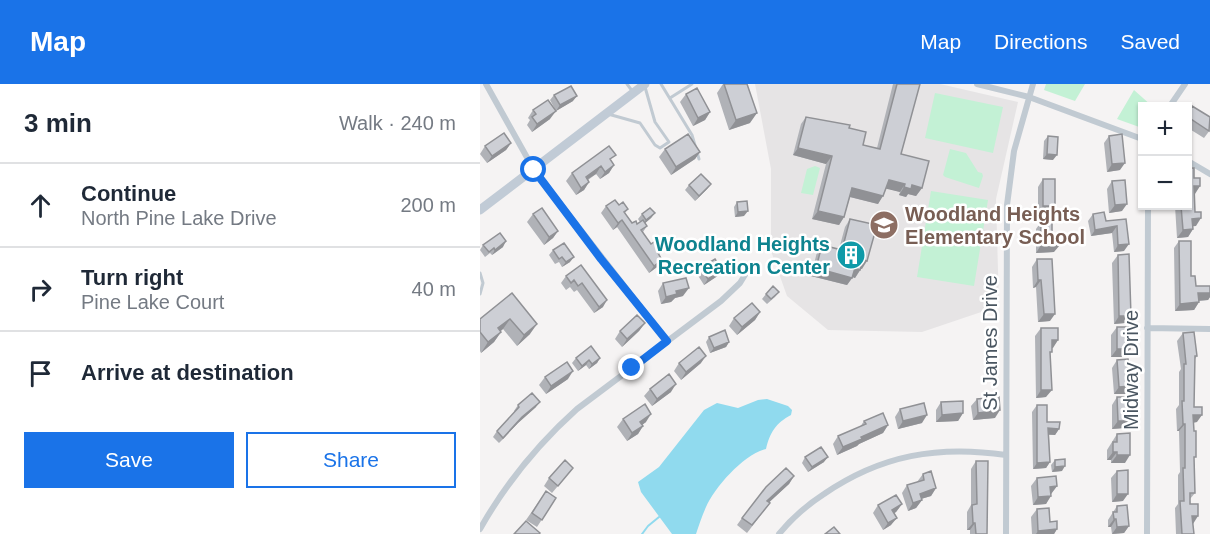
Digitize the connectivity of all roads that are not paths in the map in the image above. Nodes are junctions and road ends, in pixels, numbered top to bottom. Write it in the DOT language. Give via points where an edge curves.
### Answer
graph roads {
  1 [pos="486,84"];
  2 [pos="627,84"];
  3 [pos="645,84"];
  4 [pos="661,84"];
  5 [pos="692,84"];
  6 [pos="977,84"];
  7 [pos="1033,84"];
  8 [pos="1185,84"];
  9 [pos="633,93"];
  10 [pos="1029,97"];
  11 [pos="670,98"];
  12 [pos="1173,102"];
  13 [pos="607,113"];
  14 [pos="1138,137"];
  15 [pos="699,159"];
  16 [pos="1192,163"];
  17 [pos="534,170"];
  18 [pos="1210,174"];
  19 [pos="480,210"];
  20 [pos="1148,210"];
  21 [pos="751,265"];
  22 [pos="480,273"];
  23 [pos="480,294"];
  24 [pos="1147,328"];
  25 [pos="1210,329"];
  26 [pos="667,341"];
  27 [pos="1006,455"];
  28 [pos="480,529"];
  29 [pos="779,534"];
  30 [pos="1006,534"];
  31 [pos="1147,534"];
  1 -- 17 [label="street"];
  2 -- 9 [label="lane"];
  3 -- 9 [label="main road"];
  3 -- 13 [label="lane" via="655,122 669,142 660,148 640,123"];
  4 -- 11 [label="lane"];
  5 -- 11 [label="lane"];
  6 -- 10 [label="street"];
  7 -- 10 [label="street, St James Drive"];
  8 -- 12 [label="street"];
  9 -- 13 [label="main road"];
  10 -- 14 [label="street"];
  10 -- 27 [label="street, St James Drive" via="1014,150 1007,205"];
  11 -- 15 [label="lane" via="692,135"];
  13 -- 17 [label="main road"];
  16 -- 18 [label="street"];
  17 -- 19 [label="main road"];
  17 -- 26 [label="street"];
  20 -- 24 [label="street, Midway Drive"];
  21 -- 26 [label="street" via="722,301"];
  22 -- 23 [label="lane"];
  24 -- 25 [label="street"];
  24 -- 31 [label="street, Midway Drive"];
  26 -- 28 [label="street" via="578,409 542,442 508,483"];
  27 -- 29 [label="street" via="951,452 879,464 814,500"];
  27 -- 30 [label="street, St James Drive"];
}
